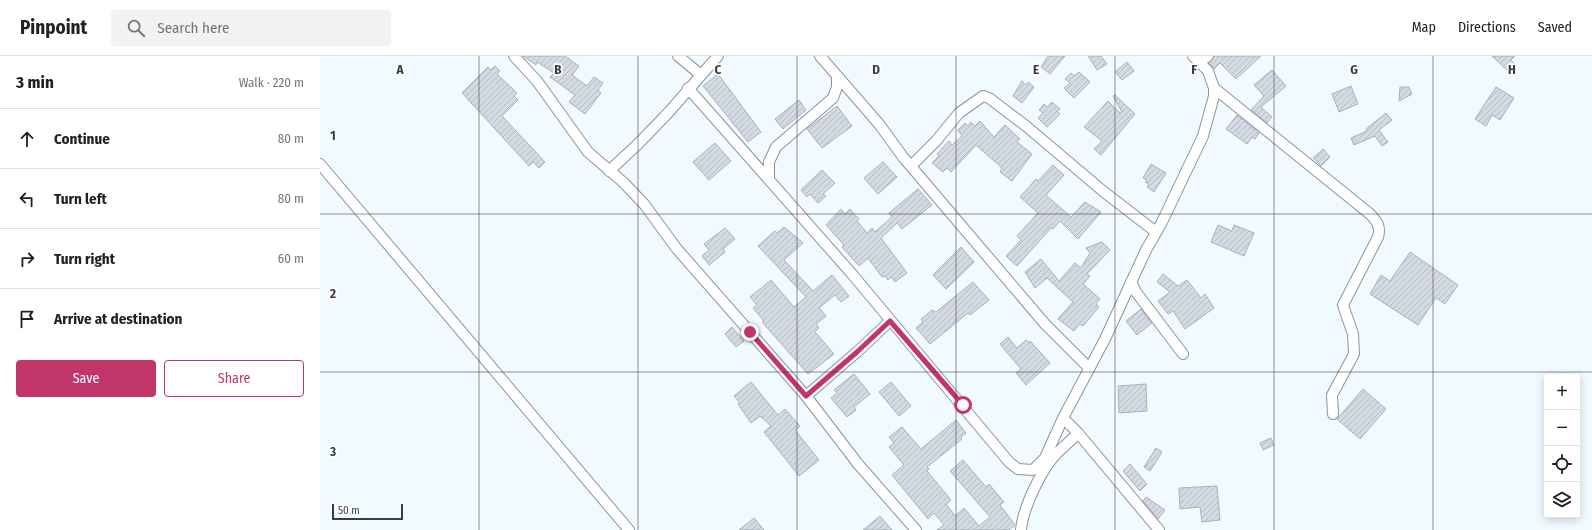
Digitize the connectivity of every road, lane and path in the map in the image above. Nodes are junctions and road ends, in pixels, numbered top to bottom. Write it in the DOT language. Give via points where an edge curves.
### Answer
graph roads {
  1 [pos="514,56"];
  2 [pos="678,56"];
  3 [pos="718,56"];
  4 [pos="820,56"];
  5 [pos="1208,56"];
  6 [pos="1196,59"];
  7 [pos="701,75"];
  8 [pos="837,76"];
  9 [pos="688,88"];
  10 [pos="1214,88"];
  11 [pos="320,164"];
  12 [pos="911,166"];
  13 [pos="609,171"];
  14 [pos="769,179"];
  15 [pos="1156,232"];
  16 [pos="1131,282"];
  17 [pos="890,321"];
  18 [pos="1183,354"];
  19 [pos="1089,368"];
  20 [pos="806,396"];
  21 [pos="1333,414"];
  22 [pos="1063,418"];
  23 [pos="1078,433"];
  24 [pos="629,530"];
  25 [pos="916,530"];
  26 [pos="1021,530"];
  27 [pos="1159,530"];
  1 -- 13 [label="street" via="537,81 588,152"];
  2 -- 7 [label="street"];
  3 -- 7 [label="street"];
  4 -- 8 [label="street"];
  5 -- 6 [label="street"];
  6 -- 10 [label="street" via="1208,71"];
  7 -- 9 [label="street"];
  8 -- 12 [label="street"];
  8 -- 14 [label="street" via="837,88 833,98 776,147 769,162"];
  9 -- 13 [label="street" via="643,139"];
  9 -- 14 [label="street"];
  10 -- 15 [label="street" via="1203,136"];
  10 -- 21 [label="street" via="1377,221 1378,237 1343,305 1353,334 1354,354 1332,395"];
  11 -- 24 [label="street"];
  12 -- 15 [label="street" via="959,113 983,96 1026,126"];
  12 -- 19 [label="street" via="1045,324"];
  13 -- 20 [label="street" via="644,204 677,249"];
  14 -- 17 [label="street"];
  15 -- 16 [label="street"];
  16 -- 18 [label="street"];
  16 -- 19 [label="street" via="1105,340"];
  17 -- 20 [label="street"];
  17 -- 22 [label="street" via="1009,462 1018,468 1034,470 1040,464"];
  19 -- 22 [label="street"];
  20 -- 25 [label="street" via="858,464"];
  22 -- 23 [label="street"];
  23 -- 26 [label="street" via="1048,464 1035,488"];
  23 -- 27 [label="street"];
}
